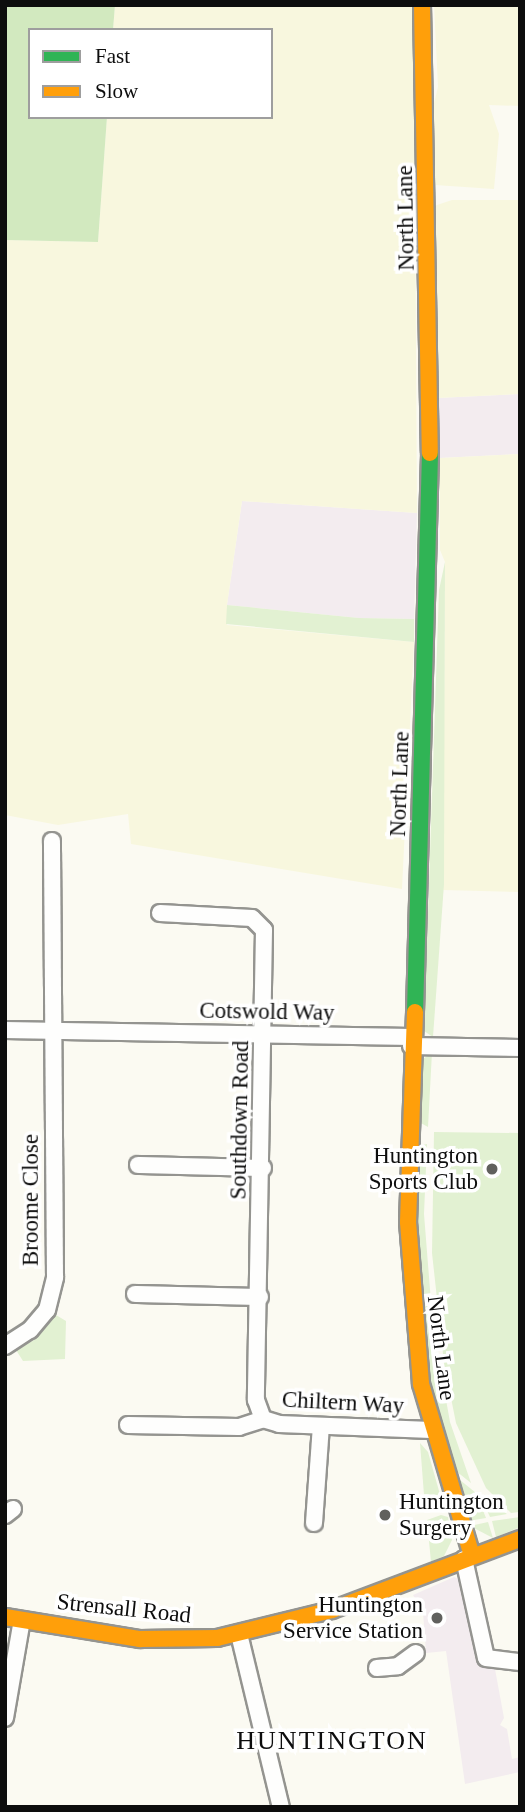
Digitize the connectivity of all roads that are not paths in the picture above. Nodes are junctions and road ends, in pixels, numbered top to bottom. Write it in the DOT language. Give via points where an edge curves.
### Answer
graph roads {
  1 [pos="422,5"];
  2 [pos="52,841"];
  3 [pos="160,913"];
  4 [pos="5,1030"];
  5 [pos="54,1032"];
  6 [pos="264,1035"];
  7 [pos="411,1041"];
  8 [pos="520,1048"];
  9 [pos="138,1165"];
  10 [pos="263,1168"];
  11 [pos="135,1294"];
  12 [pos="260,1297"];
  13 [pos="5,1346"];
  14 [pos="263,1419"];
  15 [pos="128,1425"];
  16 [pos="321,1426"];
  17 [pos="430,1430"];
  18 [pos="314,1522"];
  19 [pos="520,1539"];
  20 [pos="468,1557"];
  21 [pos="5,1617"];
  22 [pos="22,1620"];
  23 [pos="239,1634"];
  24 [pos="416,1653"];
  25 [pos="520,1662"];
  26 [pos="377,1668"];
  27 [pos="5,1718"];
  28 [pos="281,1807"];
  1 -- 7 [label="street, North Lane" via="431,511"];
  2 -- 5 [label="street, Broome Close"];
  3 -- 6 [label="street, Southdown Road" via="260,922 264,930"];
  4 -- 5 [label="street"];
  5 -- 6 [label="street, Cotswold Way"];
  5 -- 13 [label="street, Broome Close" via="53,1295 30,1330"];
  6 -- 7 [label="street, Cotswold Way"];
  6 -- 10 [label="street, Southdown Road"];
  7 -- 8 [label="street, Cotswold Way"];
  7 -- 17 [label="street, North Lane" via="411,1296"];
  9 -- 10 [label="street"];
  10 -- 12 [label="street, Southdown Road"];
  11 -- 12 [label="street"];
  12 -- 14 [label="street, Southdown Road" via="256,1400"];
  14 -- 15 [label="street, Chiltern Way" via="239,1427"];
  14 -- 16 [label="street, Chiltern Way"];
  16 -- 17 [label="street, Chiltern Way"];
  16 -- 18 [label="street"];
  17 -- 20 [label="street, North Lane"];
  19 -- 20 [label="street, Strensall Road"];
  20 -- 23 [label="street, Strensall Road" via="332,1610"];
  20 -- 25 [label="street" via="486,1658"];
  21 -- 22 [label="street, Strensall Road"];
  22 -- 23 [label="street, Strensall Road" via="170,1641"];
  22 -- 27 [label="street"];
  23 -- 28 [label="street"];
  24 -- 26 [label="street" via="398,1666"];
}
